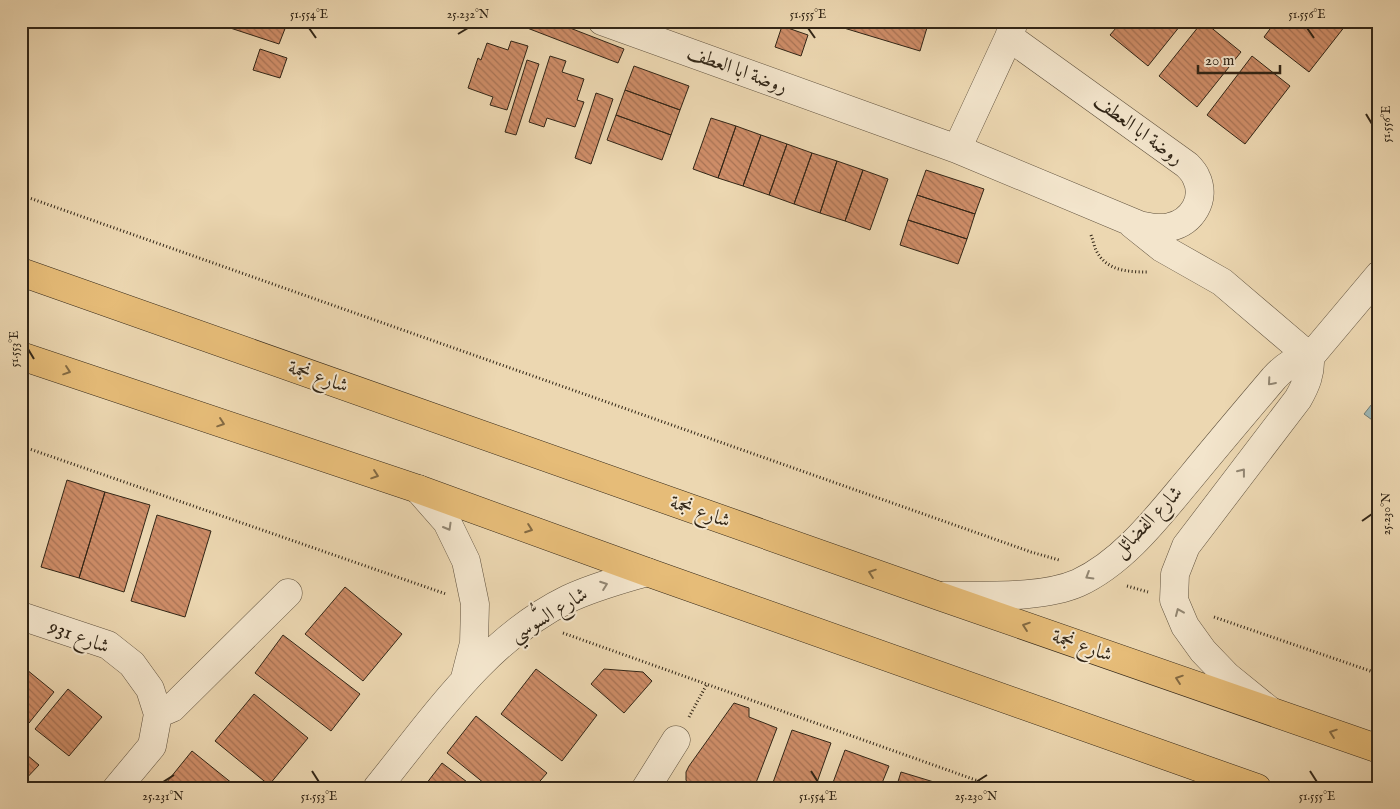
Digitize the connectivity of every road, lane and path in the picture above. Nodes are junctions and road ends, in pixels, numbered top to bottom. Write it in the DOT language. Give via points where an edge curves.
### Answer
graph roads {
  1 [pos="602,21"];
  2 [pos="1011,29"];
  3 [pos="957,149"];
  4 [pos="21,195"];
  5 [pos="1126,220"];
  6 [pos="21,272"];
  7 [pos="1379,275"];
  8 [pos="21,356"];
  9 [pos="1310,357"];
  10 [pos="21,446"];
  11 [pos="418,489"];
  12 [pos="1097,571"];
  13 [pos="647,572"];
  14 [pos="288,593"];
  15 [pos="939,596"];
  16 [pos="1174,600"];
  17 [pos="475,604"];
  18 [pos="21,616"];
  19 [pos="530,621"];
  20 [pos="1379,674"];
  21 [pos="464,680"];
  22 [pos="707,684"];
  23 [pos="1271,711"];
  24 [pos="158,714"];
  25 [pos="676,740"];
  26 [pos="1379,749"];
  27 [pos="117,788"];
  28 [pos="377,788"];
  29 [pos="646,788"];
  30 [pos="998,788"];
  31 [pos="1257,788"];
  1 -- 3 [label="street, روضة ابا العطف"];
  2 -- 3 [label="street, روضة ابا العطف"];
  2 -- 5 [label="street, روضة ابا العطف" via="1187,165 1196,176 1200,196 1196,208 1186,220 1154,229"];
  3 -- 5 [label="street, روضة ابا العطف"];
  4 -- 12 [label="path" via="1031,552"];
  5 -- 9 [label="street" via="1162,248 1222,282"];
  15 -- 6 [label="main road, شارع نجمة, one-way"];
  7 -- 9 [label="street"];
  8 -- 11 [label="main road, one-way"];
  9 -- 12 [label="street, شارع الفضائل, one-way" via="1291,362 1282,369 1148,527 1119,556"];
  16 -- 9 [label="street, شارع الفضائل, one-way" via="1175,574 1186,546 1298,399 1309,378"];
  10 -- 17 [label="path"];
  11 -- 13 [label="main road, one-way"];
  11 -- 17 [label="street, شارع السُّوسي, one-way" via="451,530 466,561"];
  12 -- 15 [label="street, شارع الفضائل, one-way" via="1078,583 1047,592"];
  12 -- 16 [label="path" via="1117,582"];
  19 -- 13 [label="street, شارع السُّوسي, one-way" via="590,590"];
  13 -- 31 [label="main road"];
  14 -- 24 [label="street" via="172,708"];
  23 -- 15 [label="main road, شارع نجمة, one-way"];
  16 -- 20 [label="path" via="1190,609"];
  23 -- 16 [label="street, شارع الفضائل, one-way" via="1228,676 1203,650 1185,626"];
  17 -- 21 [label="street, شارع السُّوسي" via="474,643"];
  18 -- 24 [label="street, شارع 931" via="108,645 132,664 150,689"];
  19 -- 21 [label="street, شارع السُّوسي"];
  19 -- 22 [label="path"];
  21 -- 28 [label="street, شارع السُّوسي"];
  22 -- 25 [label="path"];
  22 -- 30 [label="path"];
  26 -- 23 [label="main road, شارع نجمة, one-way"];
  24 -- 27 [label="street" via="152,746"];
  25 -- 29 [label="street"];
}
